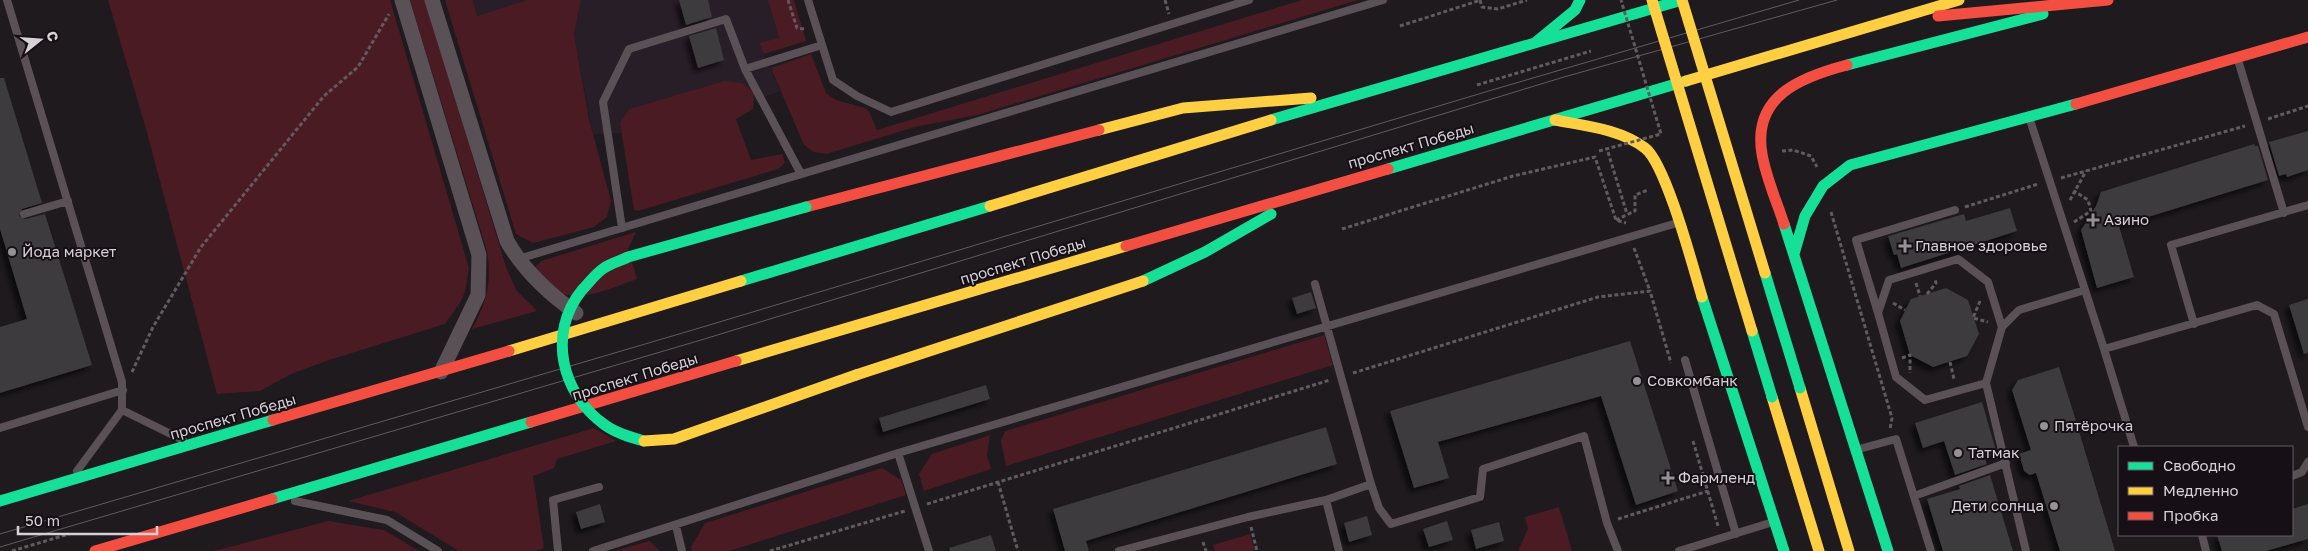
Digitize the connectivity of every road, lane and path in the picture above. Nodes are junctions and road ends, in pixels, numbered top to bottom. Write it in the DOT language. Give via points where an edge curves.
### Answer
graph roads {
  1 [pos="7,0"];
  2 [pos="402,0"];
  3 [pos="432,0"];
  4 [pos="788,0"];
  5 [pos="808,0"];
  6 [pos="1249,0"];
  7 [pos="1384,0"];
  8 [pos="1480,0"];
  9 [pos="1527,0"];
  10 [pos="1580,0"];
  11 [pos="1621,0"];
  12 [pos="1652,0"];
  13 [pos="1682,0"];
  14 [pos="1959,0"];
  15 [pos="2108,0"];
  16 [pos="2087,2"];
  17 [pos="391,11"];
  18 [pos="1888,21"];
  19 [pos="1400,26"];
  20 [pos="817,27"];
  21 [pos="2308,37"];
  22 [pos="1535,44"];
  23 [pos="822,45"];
  24 [pos="1577,55"];
  25 [pos="2237,58"];
  26 [pos="745,69"];
  27 [pos="1477,85"];
  28 [pos="1358,94"];
  29 [pos="2308,106"];
  30 [pos="2029,118"];
  31 [pos="1555,120"];
  32 [pos="2257,122"];
  33 [pos="1607,149"];
  34 [pos="1774,152"];
  35 [pos="1595,157"];
  36 [pos="1818,170"];
  37 [pos="2086,171"];
  38 [pos="801,174"];
  39 [pos="1346,181"];
  40 [pos="2050,181"];
  41 [pos="1652,189"];
  42 [pos="2074,191"];
  43 [pos="68,201"];
  44 [pos="2308,205"];
  45 [pos="1829,206"];
  46 [pos="1955,210"];
  47 [pos="2284,213"];
  48 [pos="24,214"];
  49 [pos="1627,214"];
  50 [pos="2061,215"];
  51 [pos="1616,220"];
  52 [pos="1626,223"];
  53 [pos="1677,223"];
  54 [pos="2064,225"];
  55 [pos="622,228"];
  56 [pos="1342,230"];
  57 [pos="1633,245"];
  58 [pos="1794,254"];
  59 [pos="517,259"];
  60 [pos="1315,284"];
  61 [pos="1926,287"];
  62 [pos="2085,290"];
  63 [pos="1650,291"];
  64 [pos="1928,294"];
  65 [pos="1878,313"];
  66 [pos="2194,324"];
  67 [pos="594,326"];
  68 [pos="2002,327"];
  69 [pos="1327,328"];
  70 [pos="2104,349"];
  71 [pos="1685,360"];
  72 [pos="1950,362"];
  73 [pos="1672,367"];
  74 [pos="441,372"];
  75 [pos="1341,376"];
  76 [pos="1986,383"];
  77 [pos="123,390"];
  78 [pos="1958,391"];
  79 [pos="122,410"];
  80 [pos="2308,427"];
  81 [pos="0,428"];
  82 [pos="1691,434"];
  83 [pos="1887,442"];
  84 [pos="193,444"];
  85 [pos="2134,446"];
  86 [pos="1857,450"];
  87 [pos="898,453"];
  88 [pos="2006,462"];
  89 [pos="2308,462"];
  90 [pos="2293,476"];
  91 [pos="69,480"];
  92 [pos="998,482"];
  93 [pos="1371,484"];
  94 [pos="599,487"];
  95 [pos="1708,491"];
  96 [pos="1914,496"];
  97 [pos="280,498"];
  98 [pos="1326,500"];
  99 [pos="0,501"];
  100 [pos="915,508"];
  101 [pos="1248,517"];
  102 [pos="1775,521"];
  103 [pos="1607,523"];
  104 [pos="676,526"];
  105 [pos="69,534"];
  106 [pos="1736,534"];
  107 [pos="2202,536"];
  108 [pos="1721,538"];
  109 [pos="12,551"];
  110 [pos="95,551"];
  111 [pos="438,551"];
  112 [pos="558,551"];
  113 [pos="593,551"];
  114 [pos="682,551"];
  115 [pos="770,551"];
  116 [pos="928,551"];
  117 [pos="1018,551"];
  118 [pos="1119,551"];
  119 [pos="1257,551"];
  120 [pos="1339,551"];
  121 [pos="1618,551"];
  122 [pos="1679,551"];
  123 [pos="1784,551"];
  124 [pos="1819,551"];
  125 [pos="1849,551"];
  126 [pos="1888,551"];
  127 [pos="1931,551"];
  128 [pos="2026,551"];
  129 [pos="2206,551"];
  1 -- 43 [label="lane"];
  2 -- 74 [label="street" via="479,255 478,295"];
  3 -- 59 [label="street" via="506,241"];
  4 -- 20 [label="path" via="797,28"];
  5 -- 20 [label="lane"];
  6 -- 23 [label="lane" via="891,112 833,80"];
  7 -- 38 [label="lane"];
  8 -- 9 [label="path" via="1482,7 1498,9"];
  8 -- 19 [label="path"];
  10 -- 22 [label="main road" via="1575,10"];
  11 -- 33 [label="path, bridge" via="1661,134"];
  12 -- 124 [label="main road, bridge"];
  13 -- 22 [label="main road, проспект Победы"];
  13 -- 125 [label="main road, bridge"];
  14 -- 18 [label="main road, проспект Победы"];
  15 -- 16 [label="main road"];
  16 -- 18 [label="main road"];
  16 -- 58 [label="main road" via="1820,72 1786,88 1766,108 1761,126 1762,154"];
  17 -- 77 [label="path" via="358,67 324,96 201,247 153,327"];
  18 -- 31 [label="main road, проспект Победы"];
  20 -- 23 [label="lane"];
  21 -- 25 [label="main road"];
  22 -- 28 [label="main road, проспект Победы"];
  23 -- 26 [label="lane"];
  24 -- 27 [label="path"];
  25 -- 30 [label="main road"];
  25 -- 32 [label="lane"];
  26 -- 38 [label="lane"];
  26 -- 55 [label="lane" via="726,19 629,49 603,102"];
  28 -- 39 [label="main road, bridge" via="1183,108 628,257 601,270 580,294 567,316 562,342 564,364 571,388 591,415 612,430 645,441 674,439 1144,280 1205,252 1260,219"];
  28 -- 67 [label="main road, проспект Победы"];
  29 -- 32 [label="path"];
  30 -- 40 [label="lane"];
  30 -- 58 [label="main road" via="1850,166 1823,186 1805,216"];
  31 -- 39 [label="main road, проспект Победы"];
  31 -- 53 [label="main road" via="1610,131 1646,148 1665,181"];
  32 -- 37 [label="path"];
  32 -- 47 [label="lane"];
  33 -- 35 [label="path, bridge" via="1599,151"];
  33 -- 49 [label="path"];
  34 -- 36 [label="path" via="1793,150 1811,156"];
  35 -- 51 [label="path"];
  35 -- 56 [label="path" via="1513,176"];
  37 -- 40 [label="path"];
  37 -- 42 [label="path"];
  38 -- 55 [label="lane"];
  39 -- 97 [label="main road, проспект Победы"];
  40 -- 46 [label="path"];
  40 -- 50 [label="lane"];
  41 -- 49 [label="path" via="1635,195 1635,211"];
  42 -- 50 [label="path"];
  42 -- 54 [label="path" via="2088,200 2091,211"];
  43 -- 48 [label="lane"];
  43 -- 77 [label="lane"];
  44 -- 47 [label="lane"];
  45 -- 83 [label="path" via="1892,418"];
  46 -- 65 [label="lane" via="1856,240"];
  47 -- 66 [label="lane" via="2172,245"];
  49 -- 51 [label="path"];
  50 -- 54 [label="lane"];
  51 -- 52 [label="path"];
  53 -- 69 [label="lane"];
  53 -- 102 [label="main road"];
  54 -- 62 [label="lane"];
  55 -- 59 [label="lane"];
  57 -- 63 [label="path"];
  58 -- 86 [label="main road"];
  59 -- 67 [label="street" via="550,294"];
  60 -- 69 [label="lane"];
  61 -- 64 [label="path"];
  62 -- 68 [label="lane" via="2020,310"];
  62 -- 70 [label="lane"];
  63 -- 73 [label="path"];
  63 -- 75 [label="path" via="1598,296"];
  65 -- 68 [label="lane" via="1889,280 1958,259 1988,282"];
  65 -- 78 [label="lane" via="1896,377 1926,400"];
  66 -- 70 [label="lane"];
  66 -- 80 [label="lane" via="2257,304 2274,314"];
  67 -- 74 [label="main road, проспект Победы"];
  68 -- 76 [label="lane"];
  69 -- 75 [label="lane"];
  69 -- 87 [label="lane"];
  70 -- 85 [label="lane"];
  71 -- 106 [label="lane"];
  72 -- 78 [label="path"];
  74 -- 84 [label="main road, проспект Победы"];
  75 -- 92 [label="path"];
  75 -- 93 [label="lane"];
  76 -- 78 [label="lane"];
  76 -- 88 [label="lane"];
  77 -- 79 [label="lane"];
  77 -- 81 [label="lane"];
  79 -- 84 [label="lane"];
  79 -- 91 [label="lane"];
  82 -- 95 [label="path"];
  83 -- 86 [label="lane"];
  83 -- 96 [label="lane" via="1896,439"];
  84 -- 91 [label="main road, проспект Победы"];
  86 -- 126 [label="main road"];
  87 -- 100 [label="lane"];
  87 -- 104 [label="lane"];
  88 -- 96 [label="lane"];
  88 -- 128 [label="lane"];
  89 -- 90 [label="lane" via="2302,472"];
  91 -- 99 [label="main road, проспект Победы"];
  92 -- 100 [label="path"];
  92 -- 117 [label="path"];
  93 -- 98 [label="lane"];
  93 -- 103 [label="lane" via="1379,508 1391,524 1480,498 1483,469 1584,436"];
  94 -- 112 [label="lane" via="552,500"];
  95 -- 103 [label="path"];
  95 -- 108 [label="path"];
  96 -- 127 [label="lane"];
  97 -- 110 [label="main road, проспект Победы"];
  97 -- 111 [label="lane" via="387,520"];
  98 -- 101 [label="lane"];
  98 -- 120 [label="lane"];
  100 -- 115 [label="path"];
  100 -- 116 [label="lane"];
  101 -- 118 [label="lane"];
  101 -- 119 [label="path"];
  102 -- 106 [label="lane"];
  102 -- 123 [label="main road"];
  103 -- 121 [label="lane"];
  104 -- 113 [label="lane"];
  104 -- 114 [label="lane"];
  105 -- 109 [label="path"];
  106 -- 108 [label="lane"];
  107 -- 129 [label="lane"];
  108 -- 122 [label="lane"];
}
